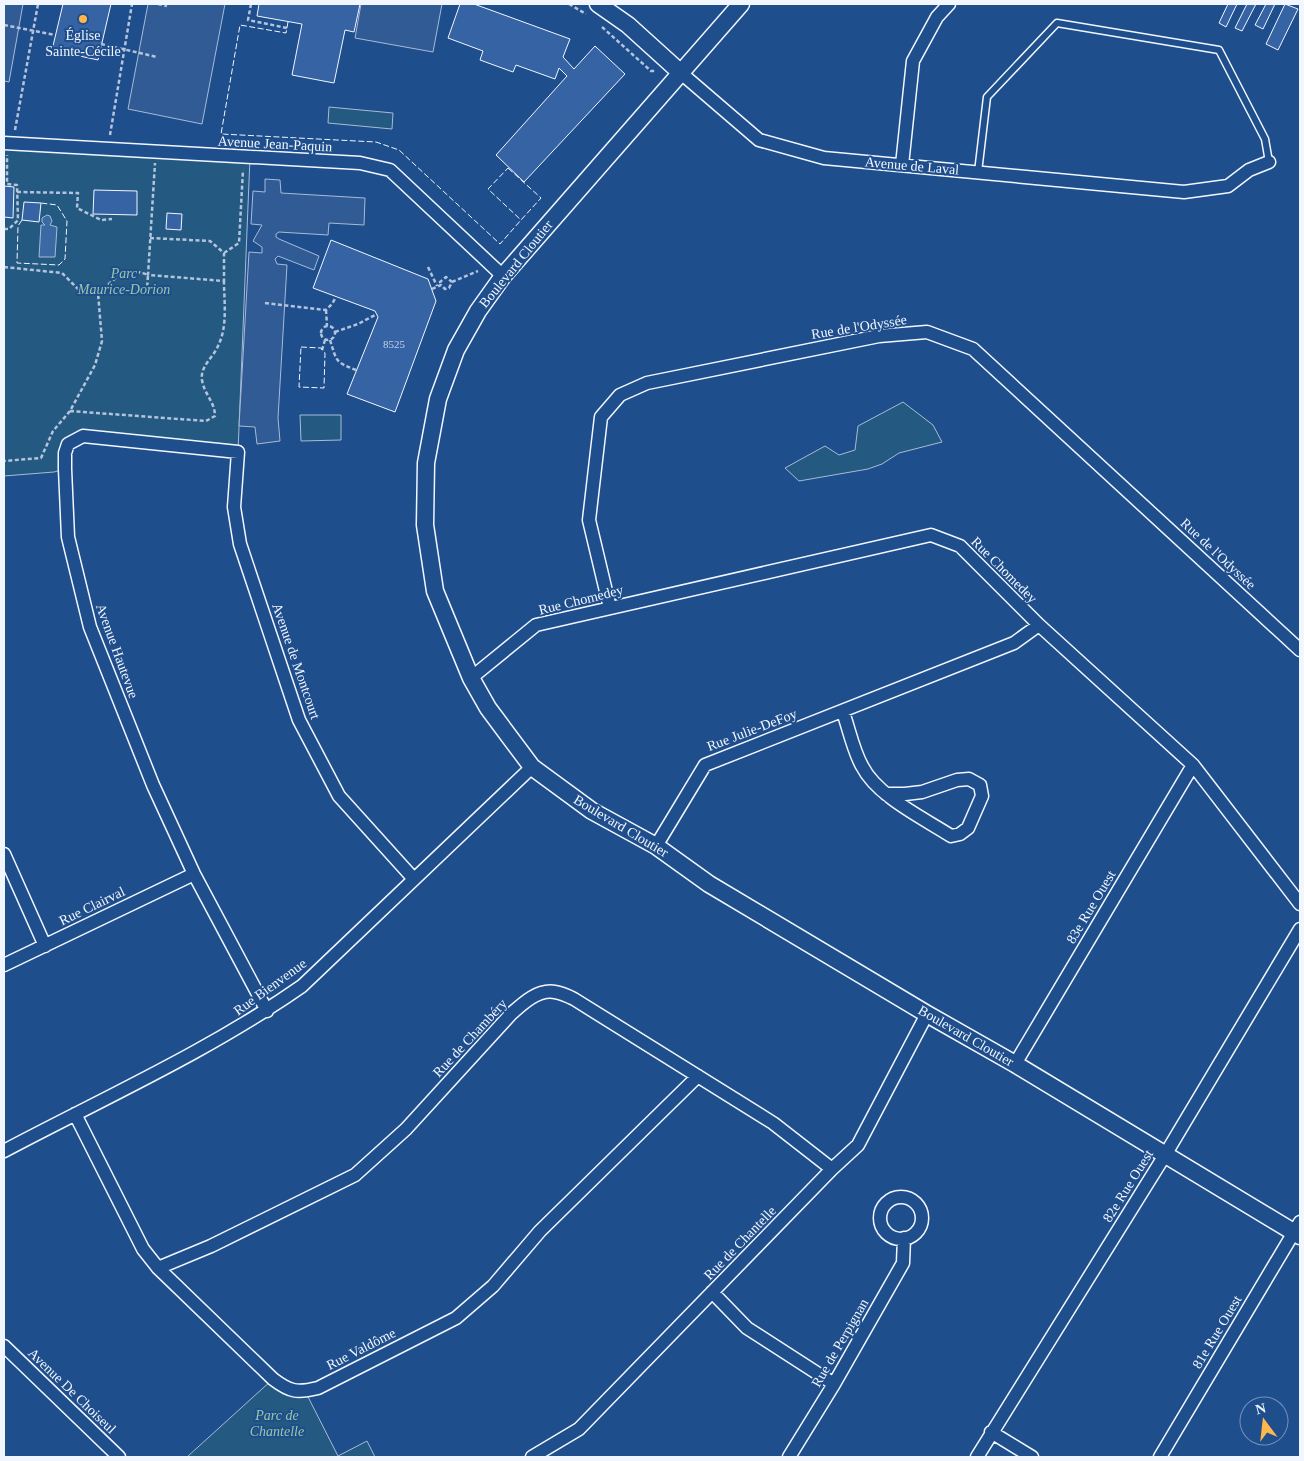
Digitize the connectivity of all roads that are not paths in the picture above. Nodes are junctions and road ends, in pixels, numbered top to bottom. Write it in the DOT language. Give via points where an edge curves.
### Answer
graph roads {
  1 [pos="741,4"];
  2 [pos="949,4"];
  3 [pos="594,10"];
  4 [pos="681,72"];
  5 [pos="8,143"];
  6 [pos="1269,162"];
  7 [pos="902,165"];
  8 [pos="978,172"];
  9 [pos="498,271"];
  10 [pos="238,452"];
  11 [pos="610,608"];
  12 [pos="1039,625"];
  13 [pos="1300,650"];
  14 [pos="471,678"];
  15 [pos="843,712"];
  16 [pos="1193,765"];
  17 [pos="532,767"];
  18 [pos="886,794"];
  19 [pos="656,846"];
  20 [pos="4,854"];
  21 [pos="194,874"];
  22 [pos="413,878"];
  23 [pos="1300,904"];
  24 [pos="1300,929"];
  25 [pos="45,946"];
  26 [pos="4,965"];
  27 [pos="267,1011"];
  28 [pos="927,1014"];
  29 [pos="1015,1064"];
  30 [pos="698,1076"];
  31 [pos="75,1114"];
  32 [pos="4,1151"];
  33 [pos="1165,1155"];
  34 [pos="832,1169"];
  35 [pos="1298,1230"];
  36 [pos="904,1238"];
  37 [pos="158,1268"];
  38 [pos="712,1292"];
  39 [pos="4,1346"];
  40 [pos="834,1384"];
  41 [pos="991,1432"];
  42 [pos="119,1457"];
  43 [pos="532,1457"];
  44 [pos="789,1457"];
  45 [pos="977,1457"];
  46 [pos="1032,1457"];
  47 [pos="1160,1457"];
  1 -- 4 [label="street, Boulevard Cloutier"];
  2 -- 7 [label="street" via="936,17 913,61"];
  3 -- 4 [label="street, Avenue de Laval" via="628,25"];
  4 -- 7 [label="street, Avenue de Laval" via="759,140 824,158"];
  4 -- 9 [label="street, Boulevard Cloutier"];
  5 -- 9 [label="street, Avenue Jean-Paquin" via="360,163 390,170"];
  6 -- 8 [label="street, Avenue de Laval" via="1248,170 1228,186 1184,192"];
  6 -- 8 [label="lane" via="1265,139 1219,50 1057,23 987,97"];
  7 -- 8 [label="street, Avenue de Laval"];
  9 -- 14 [label="street, Boulevard Cloutier" via="456,350 438,399 426,463 426,525 435,591"];
  10 -- 21 [label="street, Avenue Hautevue" via="83,436 68,444 65,453 68,537 90,627 153,785"];
  10 -- 22 [label="street, Avenue de Montcourt" via="234,508 240,544 299,720 339,796"];
  11 -- 12 [label="street, Rue Chomedey" via="931,535 960,546"];
  11 -- 13 [label="street, Rue de l'Odyssée" via="589,520 601,417 620,395 656,381 879,336 928,332 973,349"];
  11 -- 14 [label="street, Rue Chomedey" via="536,626"];
  12 -- 15 [label="street, Rue Julie-DeFoy" via="1014,643"];
  12 -- 16 [label="street, Rue Chomedey"];
  14 -- 17 [label="street, Boulevard Cloutier" via="488,708"];
  15 -- 18 [label="street" via="862,766 873,783"];
  15 -- 19 [label="street, Rue Julie-DeFoy" via="705,765"];
  16 -- 23 [label="street, Rue Chomedey"];
  16 -- 29 [label="street, 83e Rue Ouest"];
  17 -- 19 [label="street, Boulevard Cloutier" via="592,811"];
  17 -- 22 [label="street, Rue Bienvenue"];
  18 -- 18 [label="street" via="951,836 968,828 982,796 980,785 969,779 922,792"];
  19 -- 28 [label="street, Boulevard Cloutier" via="709,884"];
  20 -- 25 [label="street"];
  21 -- 25 [label="street, Rue Clairval"];
  21 -- 27 [label="street, Avenue Hautevue"];
  22 -- 27 [label="street, Rue Bienvenue" via="302,986"];
  24 -- 33 [label="street, 82e Rue Ouest"];
  25 -- 26 [label="street, Rue Clairval"];
  27 -- 31 [label="street, Rue Bienvenue" via="223,1038"];
  28 -- 29 [label="street, Boulevard Cloutier"];
  28 -- 34 [label="street, Rue de Chantelle" via="858,1145"];
  29 -- 33 [label="street, Boulevard Cloutier"];
  30 -- 34 [label="street, Rue de Chambéry" via="773,1123"];
  30 -- 37 [label="street, Rue de Chambéry" via="574,999 554,992 540,993 511,1014 406,1129 355,1175 211,1246"];
  30 -- 37 [label="street, Rue Valdôme" via="540,1230 494,1286 456,1318 318,1388 292,1391 273,1379"];
  31 -- 32 [label="street, Rue Bienvenue"];
  31 -- 37 [label="street, Rue Valdôme" via="143,1249"];
  33 -- 35 [label="street, Boulevard Cloutier"];
  33 -- 41 [label="street, 82e Rue Ouest"];
  34 -- 38 [label="street, Rue de Chantelle"];
  35 -- 47 [label="street, 81e Rue Ouest"];
  36 -- 40 [label="street, Rue de Perpignan" via="904,1262"];
  38 -- 40 [label="street" via="747,1328"];
  38 -- 43 [label="street, Rue de Chantelle" via="579,1428"];
  39 -- 42 [label="street, Avenue De Choiseul"];
  40 -- 44 [label="street, Rue de Perpignan"];
  41 -- 45 [label="street, 82e Rue Ouest"];
  41 -- 46 [label="street"];
}
